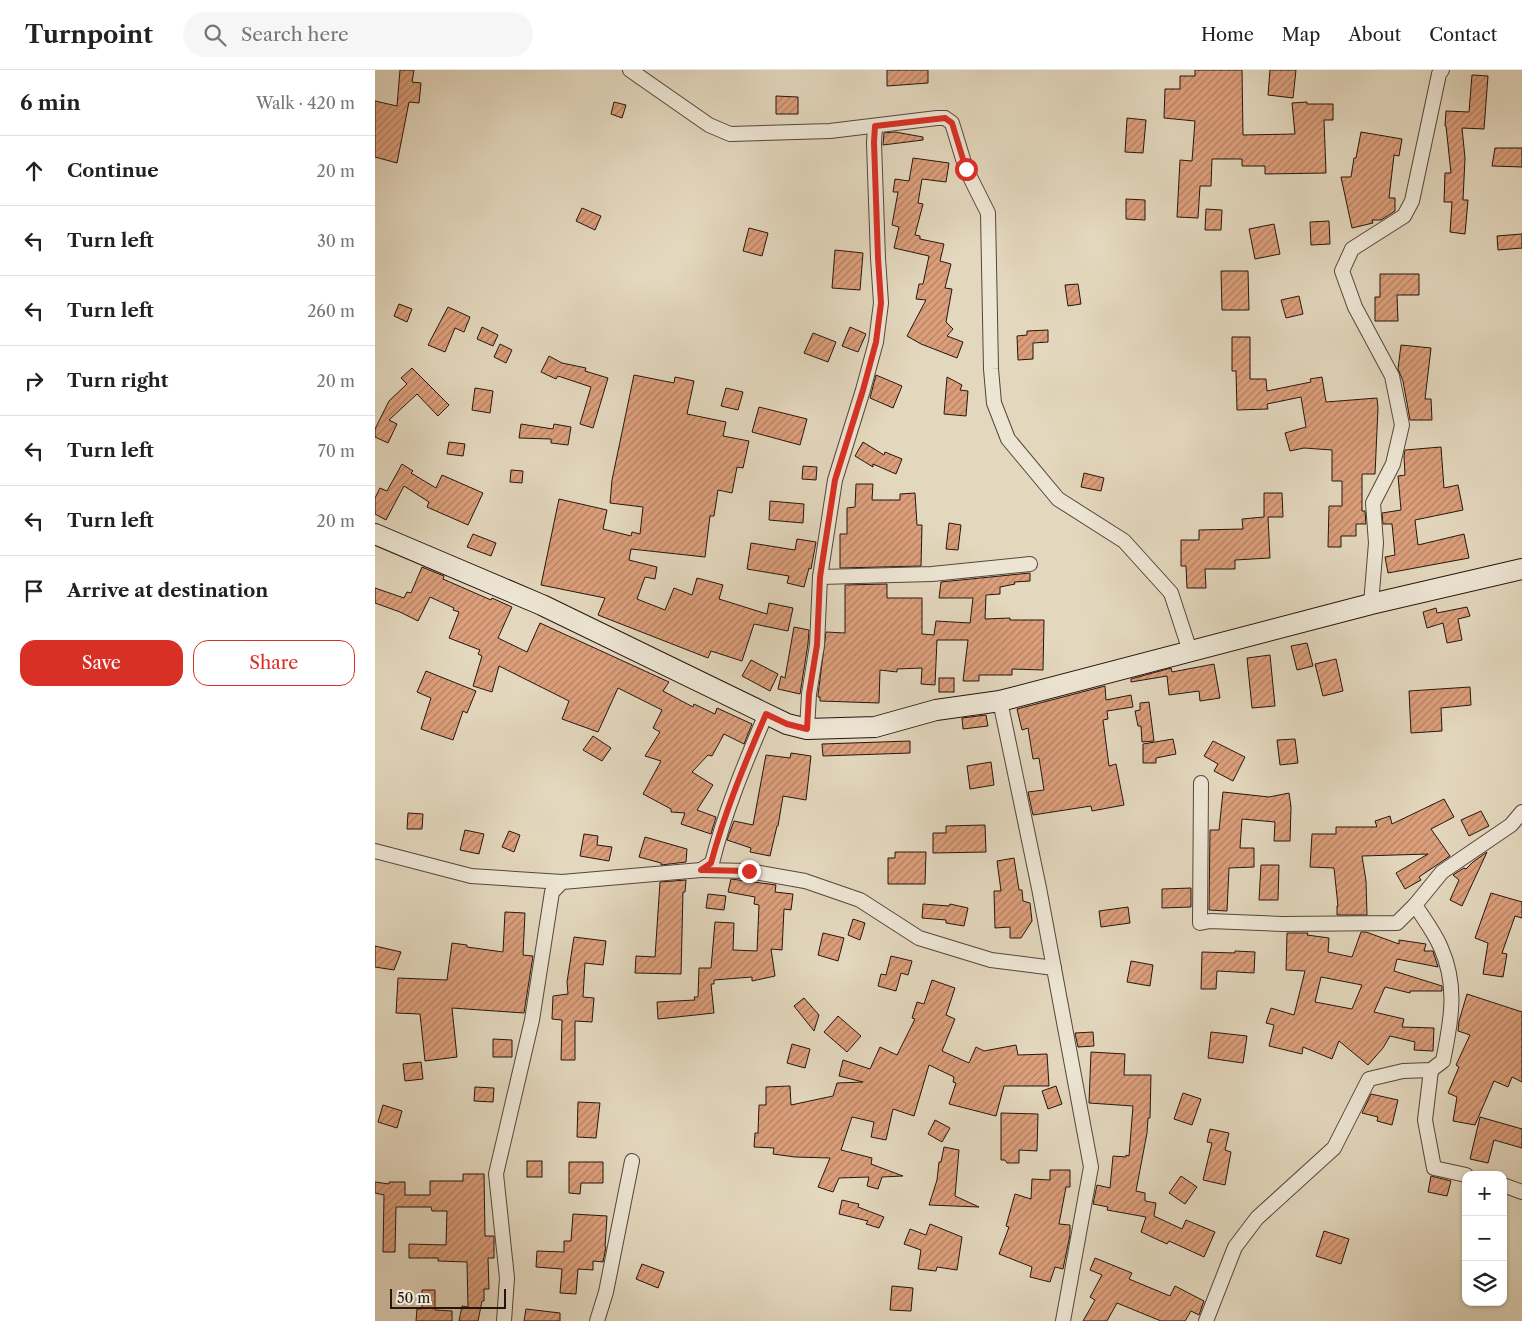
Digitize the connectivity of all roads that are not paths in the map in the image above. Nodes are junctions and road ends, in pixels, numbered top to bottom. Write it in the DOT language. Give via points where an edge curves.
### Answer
graph roads {
  1 [pos="630,70"];
  2 [pos="1442,70"];
  3 [pos="875,126"];
  4 [pos="375,534"];
  5 [pos="1030,564"];
  6 [pos="1522,569"];
  7 [pos="820,577"];
  8 [pos="1371,604"];
  9 [pos="1190,651"];
  10 [pos="1000,701"];
  11 [pos="766,714"];
  12 [pos="807,729"];
  13 [pos="1201,783"];
  14 [pos="1522,812"];
  15 [pos="375,851"];
  16 [pos="701,870"];
  17 [pos="562,882"];
  18 [pos="1415,905"];
  19 [pos="1054,968"];
  20 [pos="1431,1070"];
  21 [pos="632,1161"];
  22 [pos="1462,1174"];
  23 [pos="1507,1186"];
  24 [pos="1522,1192"];
  25 [pos="504,1321"];
  26 [pos="597,1321"];
  27 [pos="1063,1321"];
  28 [pos="1206,1321"];
  1 -- 3 [label="street" via="709,125 730,134 830,131"];
  2 -- 8 [label="street" via="1412,201 1404,216 1352,249 1342,271 1355,307 1391,376 1402,425 1393,464 1373,503 1376,544"];
  3 -- 7 [label="street" via="881,303 876,342 835,480"];
  3 -- 9 [label="street" via="937,118 945,118 952,123 966,169 988,212 994,403 1009,439 1059,499 1123,541 1171,593"];
  4 -- 11 [label="street" via="542,605"];
  5 -- 7 [label="street" via="932,574"];
  6 -- 8 [label="street"];
  7 -- 12 [label="street" via="817,645"];
  8 -- 9 [label="street"];
  9 -- 10 [label="street"];
  10 -- 12 [label="street" via="936,710 875,727"];
  10 -- 19 [label="street"];
  11 -- 12 [label="street"];
  11 -- 16 [label="street" via="740,776 711,863"];
  13 -- 18 [label="street" via="1200,923 1397,923"];
  14 -- 18 [label="street" via="1511,825 1442,872"];
  15 -- 17 [label="street" via="471,876"];
  16 -- 17 [label="street"];
  16 -- 19 [label="street" via="749,871 805,881 860,900 919,938 991,960"];
  17 -- 25 [label="street" via="552,892 532,1020 496,1174 507,1278"];
  18 -- 20 [label="street" via="1441,948 1452,986 1451,1024 1443,1061"];
  19 -- 27 [label="street" via="1091,1167"];
  20 -- 22 [label="street" via="1425,1120 1434,1168"];
  20 -- 28 [label="street" via="1403,1071 1369,1079 1334,1148 1257,1218 1235,1247"];
  21 -- 26 [label="street" via="606,1292"];
  23 -- 24 [label="street"];
}
